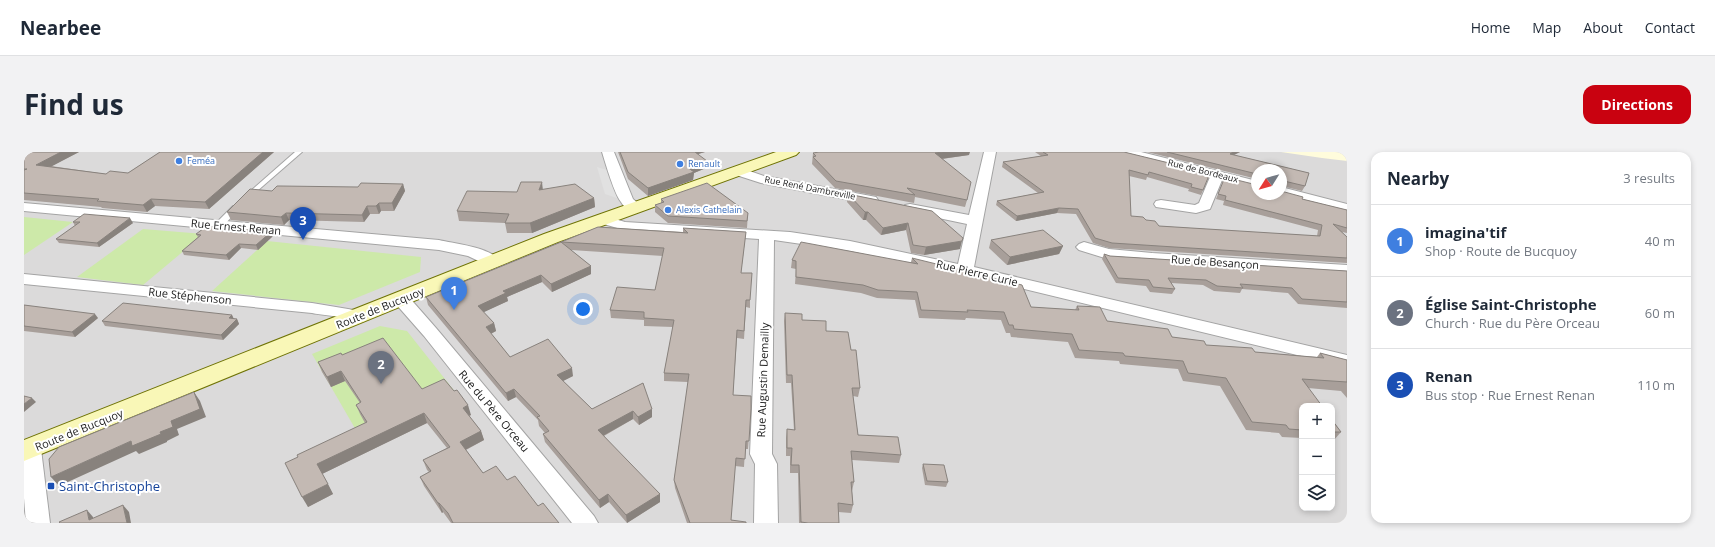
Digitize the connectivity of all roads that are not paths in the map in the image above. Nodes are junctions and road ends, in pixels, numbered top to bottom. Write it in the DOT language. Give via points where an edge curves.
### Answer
graph roads {
  1 [pos="299,152"];
  2 [pos="608,152"];
  3 [pos="990,152"];
  4 [pos="1126,152"];
  5 [pos="782,153"];
  6 [pos="738,171"];
  7 [pos="1218,175"];
  8 [pos="1251,183"];
  9 [pos="1287,193"];
  10 [pos="882,202"];
  11 [pos="1161,204"];
  12 [pos="898,205"];
  13 [pos="635,207"];
  14 [pos="24,208"];
  15 [pos="1347,208"];
  16 [pos="602,219"];
  17 [pos="976,221"];
  18 [pos="219,225"];
  19 [pos="767,236"];
  20 [pos="1084,247"];
  21 [pos="493,262"];
  22 [pos="965,270"];
  23 [pos="1347,270"];
  24 [pos="24,279"];
  25 [pos="401,299"];
  26 [pos="353,319"];
  27 [pos="1347,361"];
  28 [pos="27,450"];
  29 [pos="38,523"];
  30 [pos="586,523"];
  31 [pos="766,523"];
  1 -- 18 [label="lane"];
  2 -- 13 [label="street" via="627,201"];
  3 -- 17 [label="street"];
  4 -- 7 [label="street, Rue de Bordeaux"];
  5 -- 6 [label="main road, Route de Bucquoy"];
  6 -- 10 [label="street, Rue René Dambreville" via="761,179"];
  6 -- 13 [label="main road, Route de Bucquoy"];
  7 -- 8 [label="street, Rue de Bordeaux"];
  7 -- 11 [label="street" via="1205,206 1196,208"];
  9 -- 15 [label="street"];
  12 -- 17 [label="street"];
  13 -- 16 [label="main road, Route de Bucquoy"];
  14 -- 18 [label="street, Rue Ernest Renan"];
  16 -- 19 [label="street, Rue Pierre Curie" via="624,226"];
  16 -- 21 [label="main road, Route de Bucquoy"];
  17 -- 22 [label="street"];
  18 -- 21 [label="street, Rue Ernest Renan" via="439,245 473,252"];
  19 -- 22 [label="street, Rue Pierre Curie" via="850,246"];
  19 -- 31 [label="street, Rue Augustin Demailly" via="761,454 766,464"];
  20 -- 23 [label="street, Rue de Besançon" via="1108,254"];
  21 -- 25 [label="main road, Route de Bucquoy"];
  22 -- 27 [label="street, Rue Pierre Curie"];
  24 -- 26 [label="street, Rue Stéphenson" via="312,308 348,314"];
  25 -- 26 [label="main road, Route de Bucquoy"];
  25 -- 30 [label="street, Rue du Père Orceau"];
  26 -- 28 [label="main road, Route de Bucquoy"];
  28 -- 29 [label="street"];
}
